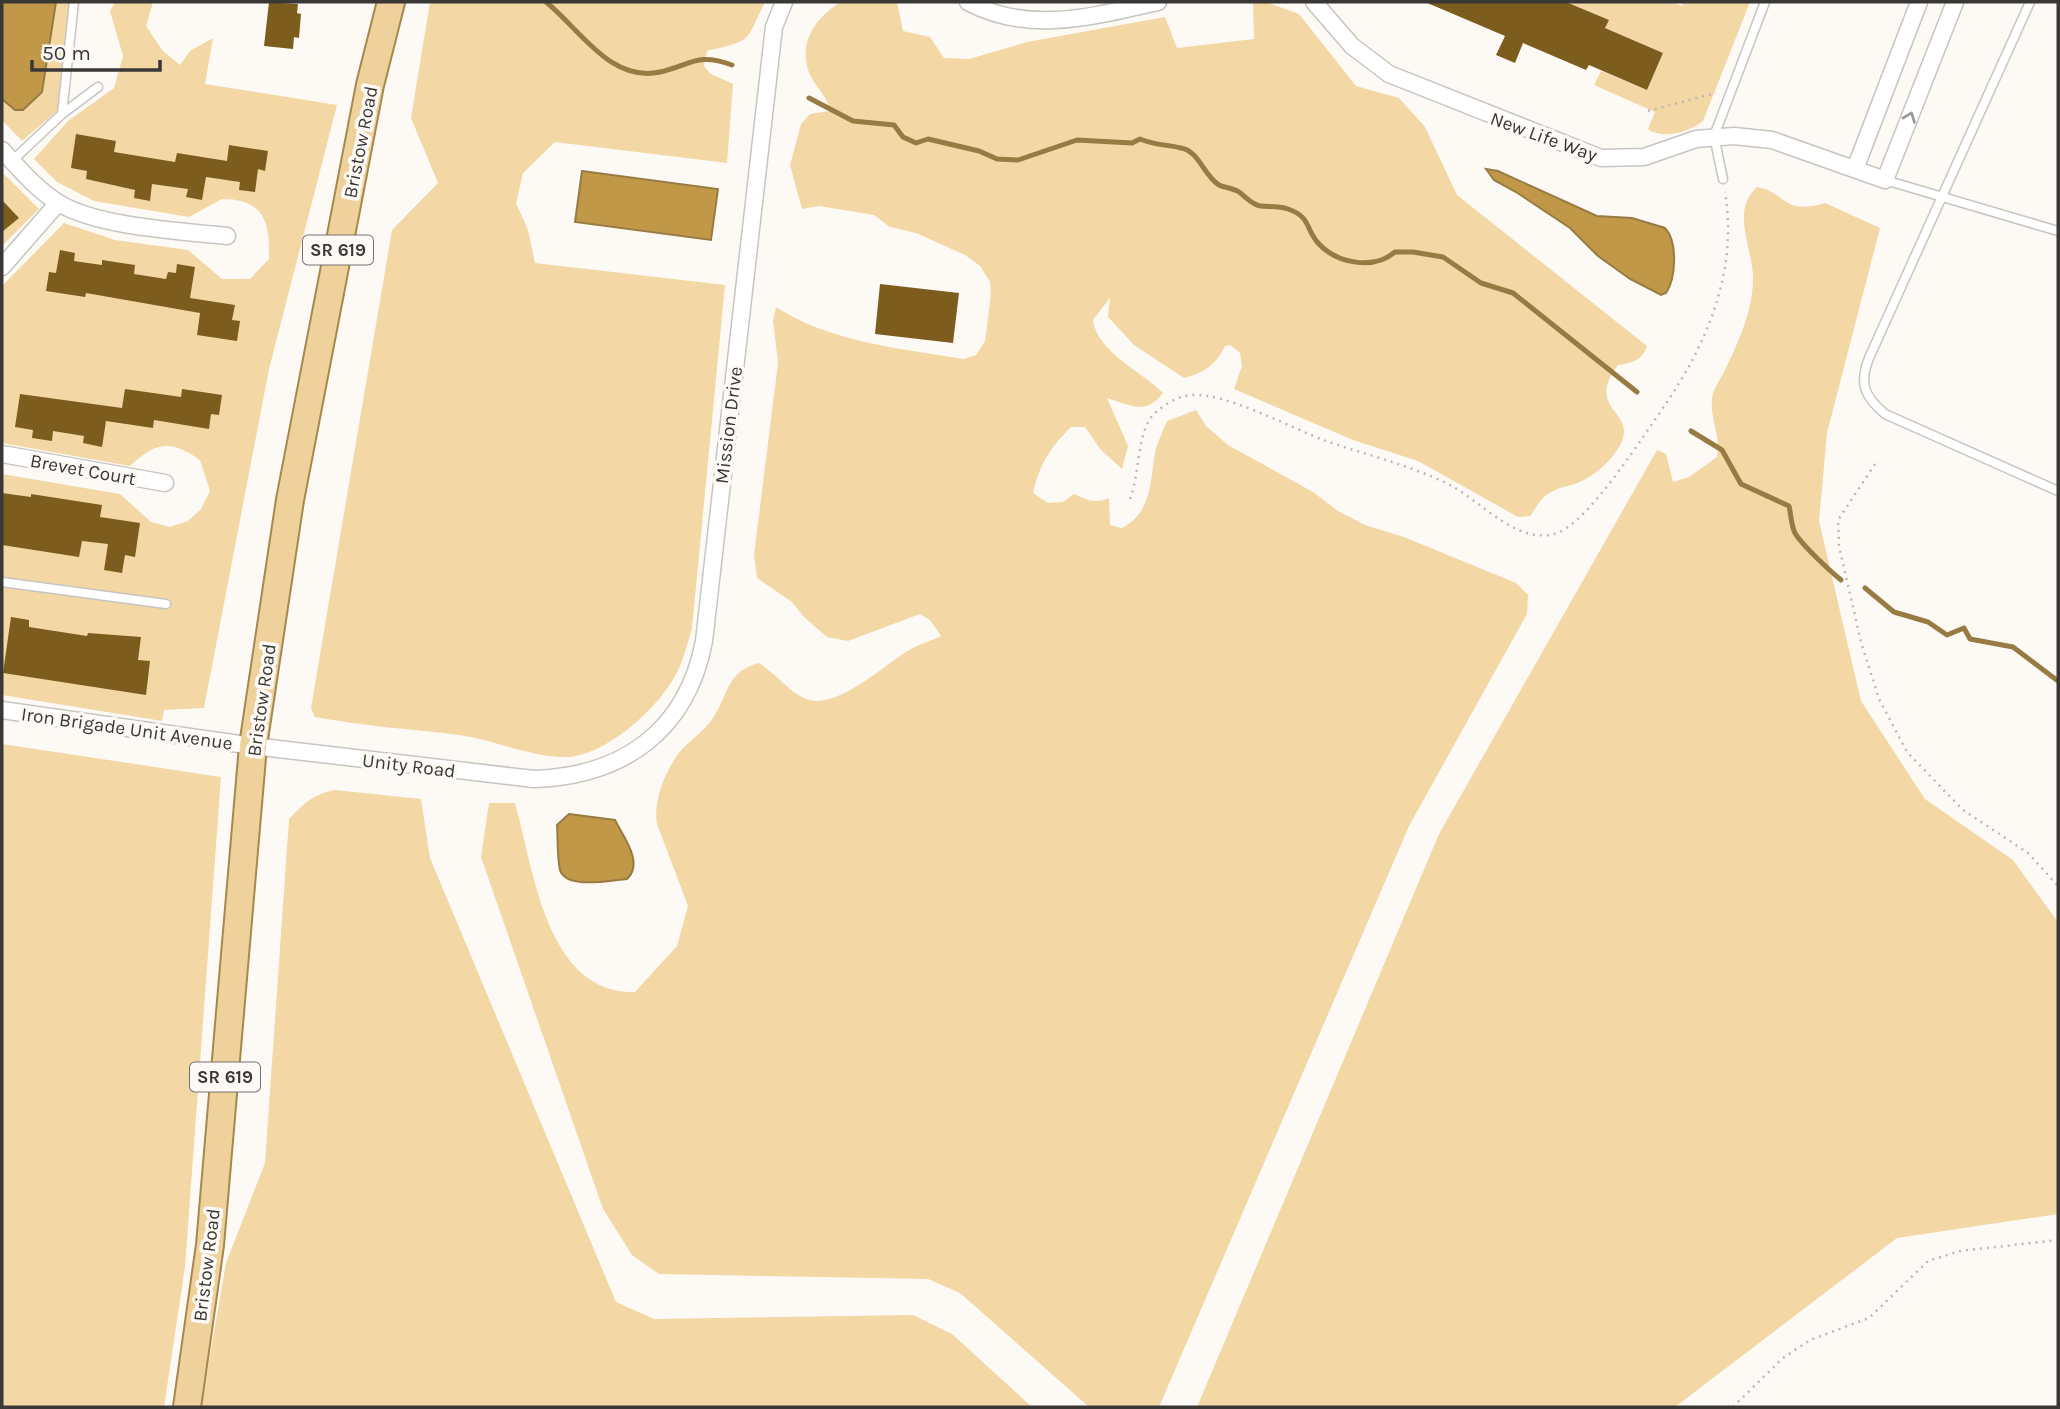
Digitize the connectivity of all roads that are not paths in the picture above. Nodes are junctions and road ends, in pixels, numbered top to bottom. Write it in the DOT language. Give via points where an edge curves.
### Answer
graph roads {
  1 [pos="74,2"];
  2 [pos="391,2"];
  3 [pos="784,2"];
  4 [pos="968,2"];
  5 [pos="1158,2"];
  6 [pos="1314,2"];
  7 [pos="1765,2"];
  8 [pos="1919,2"];
  9 [pos="1955,2"];
  10 [pos="2030,2"];
  11 [pos="98,88"];
  12 [pos="62,114"];
  13 [pos="1714,136"];
  14 [pos="7,156"];
  15 [pos="1854,169"];
  16 [pos="1723,179"];
  17 [pos="1885,180"];
  18 [pos="1944,198"];
  19 [pos="58,203"];
  20 [pos="2058,231"];
  21 [pos="227,236"];
  22 [pos="2,267"];
  23 [pos="2,454"];
  24 [pos="165,483"];
  25 [pos="2058,491"];
  26 [pos="2,582"];
  27 [pos="166,604"];
  28 [pos="2,710"];
  29 [pos="253,746"];
  30 [pos="564,778"];
  31 [pos="187,1407"];
  1 -- 12 [label="lane"];
  2 -- 29 [label="main road, Bristow Road / SR 619" via="370,85 290,500"];
  3 -- 30 [label="street, Mission Drive" via="774,27 698,670 666,724 642,746 618,762"];
  4 -- 5 [label="street" via="1003,17 1031,21 1083,18"];
  6 -- 13 [label="street, New Life Way" via="1352,46 1389,74 1601,158 1644,157"];
  7 -- 13 [label="lane"];
  8 -- 15 [label="street"];
  17 -- 9 [label="street, one-way"];
  10 -- 18 [label="lane"];
  11 -- 12 [label="lane"];
  12 -- 14 [label="lane"];
  13 -- 15 [label="street, New Life Way" via="1772,140"];
  13 -- 16 [label="lane"];
  14 -- 19 [label="street"];
  15 -- 17 [label="street, New Life Way"];
  17 -- 18 [label="lane"];
  18 -- 20 [label="lane"];
  18 -- 25 [label="lane" via="1869,358 1862,377 1866,395 1885,414"];
  19 -- 21 [label="street" via="106,219"];
  19 -- 22 [label="street"];
  23 -- 24 [label="street, Brevet Court"];
  26 -- 27 [label="lane"];
  28 -- 29 [label="street, Iron Brigade Unit Avenue"];
  29 -- 30 [label="street, Unity Road" via="534,779"];
  29 -- 31 [label="main road, Bristow Road / SR 619" via="210,1245"];
}
